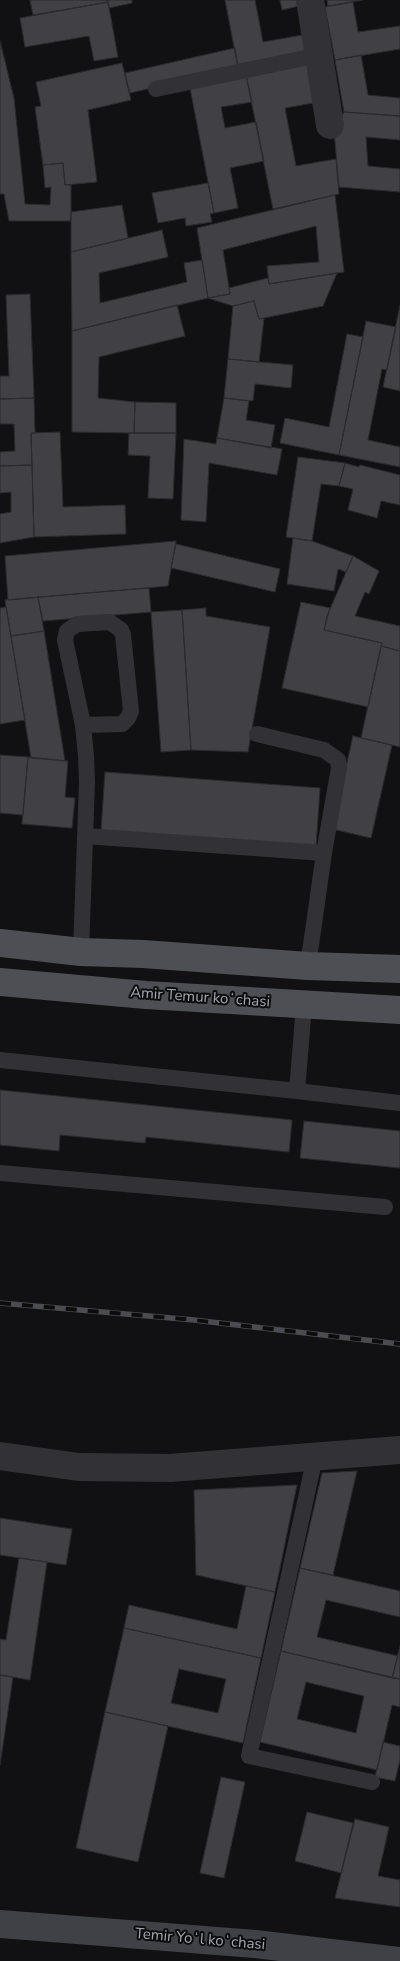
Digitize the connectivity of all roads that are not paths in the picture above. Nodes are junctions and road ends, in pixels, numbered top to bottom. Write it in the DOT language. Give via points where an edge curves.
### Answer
graph roads {
  1 [pos="310,0"];
  2 [pos="319,56"];
  3 [pos="156,89"];
  4 [pos="330,126"];
  5 [pos="83,724"];
  6 [pos="257,734"];
  7 [pos="85,836"];
  8 [pos="324,852"];
  9 [pos="0,943"];
  10 [pos="81,952"];
  11 [pos="308,966"];
  12 [pos="400,969"];
  13 [pos="0,982"];
  14 [pos="304,1005"];
  15 [pos="400,1010"];
  16 [pos="0,1060"];
  17 [pos="297,1092"];
  18 [pos="400,1103"];
  19 [pos="0,1173"];
  20 [pos="385,1207"];
  21 [pos="400,1450"];
  22 [pos="0,1456"];
  23 [pos="315,1458"];
  24 [pos="372,1782"];
  25 [pos="0,1924"];
  26 [pos="400,1961"];
  1 -- 2 [label="street"];
  2 -- 3 [label="lane"];
  2 -- 4 [label="street"];
  5 -- 5 [label="lane" via="65,640 67,631 77,624 110,622 123,635 131,711 122,724"];
  5 -- 7 [label="lane" via="87,782"];
  6 -- 8 [label="lane" via="324,750 338,760"];
  7 -- 8 [label="lane"];
  7 -- 10 [label="lane"];
  8 -- 11 [label="lane"];
  9 -- 10 [label="main road"];
  10 -- 11 [label="main road"];
  11 -- 12 [label="main road"];
  13 -- 14 [label="main road, Amir Temur koʻchasi" via="146,996"];
  14 -- 15 [label="main road, Amir Temur koʻchasi"];
  14 -- 17 [label="lane"];
  16 -- 17 [label="lane"];
  17 -- 18 [label="lane"];
  19 -- 20 [label="lane"];
  21 -- 23 [label="street"];
  22 -- 23 [label="street" via="79,1467 170,1468"];
  23 -- 24 [label="lane" via="249,1756"];
  25 -- 26 [label="street, Temir Yoʻl koʻchasi" via="255,1944"];
}
